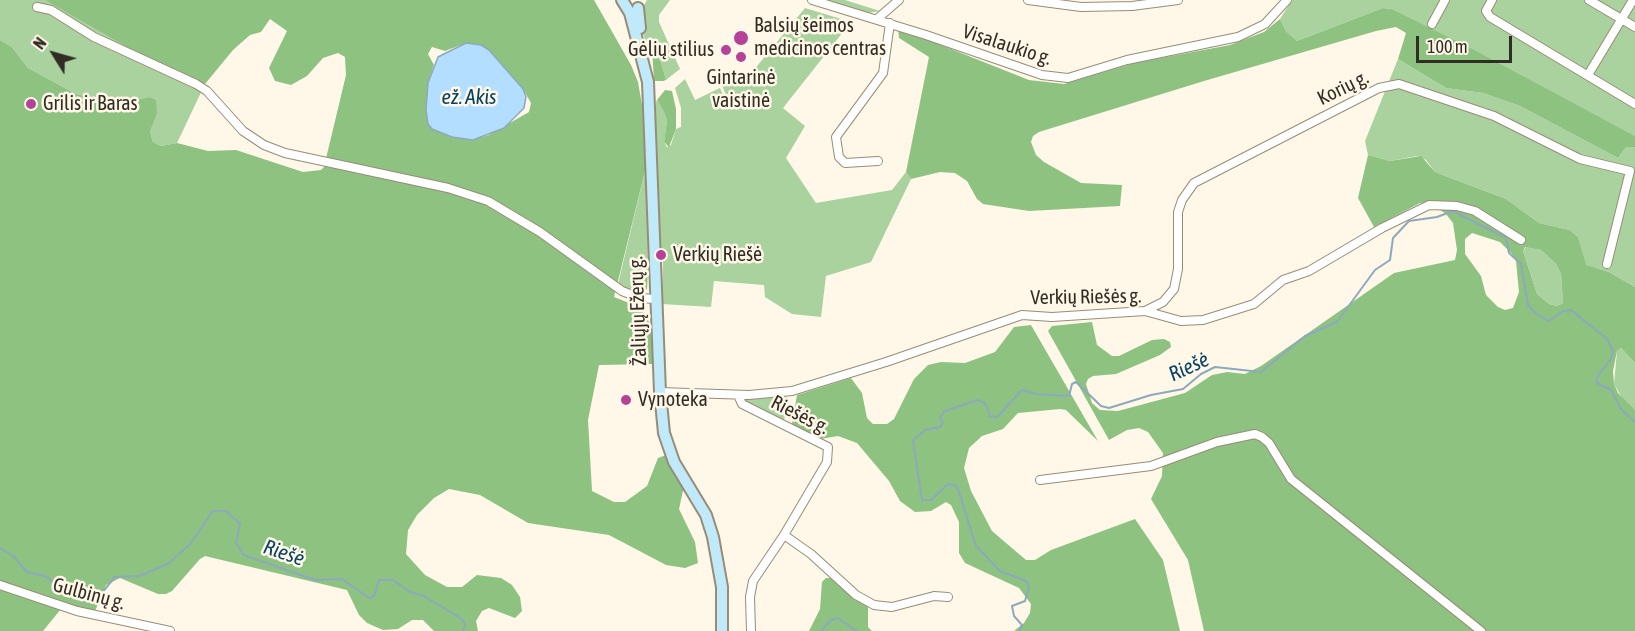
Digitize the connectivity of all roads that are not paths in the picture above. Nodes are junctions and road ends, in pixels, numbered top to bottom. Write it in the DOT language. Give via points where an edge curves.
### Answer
graph roads {
  1 [pos="812,0"];
  2 [pos="899,0"];
  3 [pos="1028,0"];
  4 [pos="1178,0"];
  5 [pos="1287,0"];
  6 [pos="1445,0"];
  7 [pos="1492,0"];
  8 [pos="1589,0"];
  9 [pos="1633,0"];
  10 [pos="633,4"];
  11 [pos="37,7"];
  12 [pos="877,19"];
  13 [pos="1622,20"];
  14 [pos="890,23"];
  15 [pos="1432,24"];
  16 [pos="1635,27"];
  17 [pos="1588,75"];
  18 [pos="1635,104"];
  19 [pos="878,161"];
  20 [pos="1521,240"];
  21 [pos="1607,264"];
  22 [pos="655,299"];
  23 [pos="1144,311"];
  24 [pos="660,392"];
  25 [pos="738,395"];
  26 [pos="1040,480"];
  27 [pos="784,536"];
  28 [pos="0,585"];
  29 [pos="948,597"];
  30 [pos="170,631"];
  31 [pos="722,631"];
  32 [pos="751,631"];
  33 [pos="1481,631"];
  1 -- 12 [label="street, Visalaukio g."];
  2 -- 12 [label="street"];
  3 -- 4 [label="street" via="1082,7"];
  5 -- 14 [label="street, Visalaukio g." via="1251,33 1127,60 1068,78 1042,75"];
  6 -- 15 [label="street"];
  7 -- 17 [label="street" via="1486,11 1490,17"];
  8 -- 13 [label="street"];
  9 -- 13 [label="street"];
  10 -- 22 [label="main road, Žaliųjų Ežerų g." via="648,82"];
  11 -- 22 [label="street" via="51,10 94,37 196,84 243,131 264,145 488,201 540,232 622,291"];
  12 -- 14 [label="street, Visalaukio g."];
  13 -- 16 [label="street"];
  13 -- 17 [label="street"];
  14 -- 19 [label="street" via="883,73 836,136 838,157 845,164"];
  17 -- 18 [label="street"];
  20 -- 23 [label="street, Verkių Riešės g." via="1475,212 1457,206 1429,205 1309,272 1283,280 1254,303 1193,322"];
  21 -- 23 [label="street, Korių g." via="1630,171 1580,159 1494,116 1399,84 1379,88 1194,183 1178,212 1174,289 1163,302"];
  22 -- 24 [label="main road, Žaliųjų Ežerų g."];
  23 -- 25 [label="street, Verkių Riešės g." via="1022,315 792,391"];
  24 -- 25 [label="street, Verkių Riešės g."];
  24 -- 31 [label="main road, Žaliųjų Ežerų g." via="668,450 706,515 713,537 722,587"];
  25 -- 27 [label="street, Riešės g." via="742,404 828,447 826,462"];
  26 -- 33 [label="street" via="1151,466 1217,442 1262,436 1291,479"];
  27 -- 29 [label="street" via="811,554 856,595 874,605 892,607 934,596"];
  27 -- 32 [label="street, Riešės g." via="753,581"];
  28 -- 30 [label="street, Gulbinų g." via="77,612"];
}
